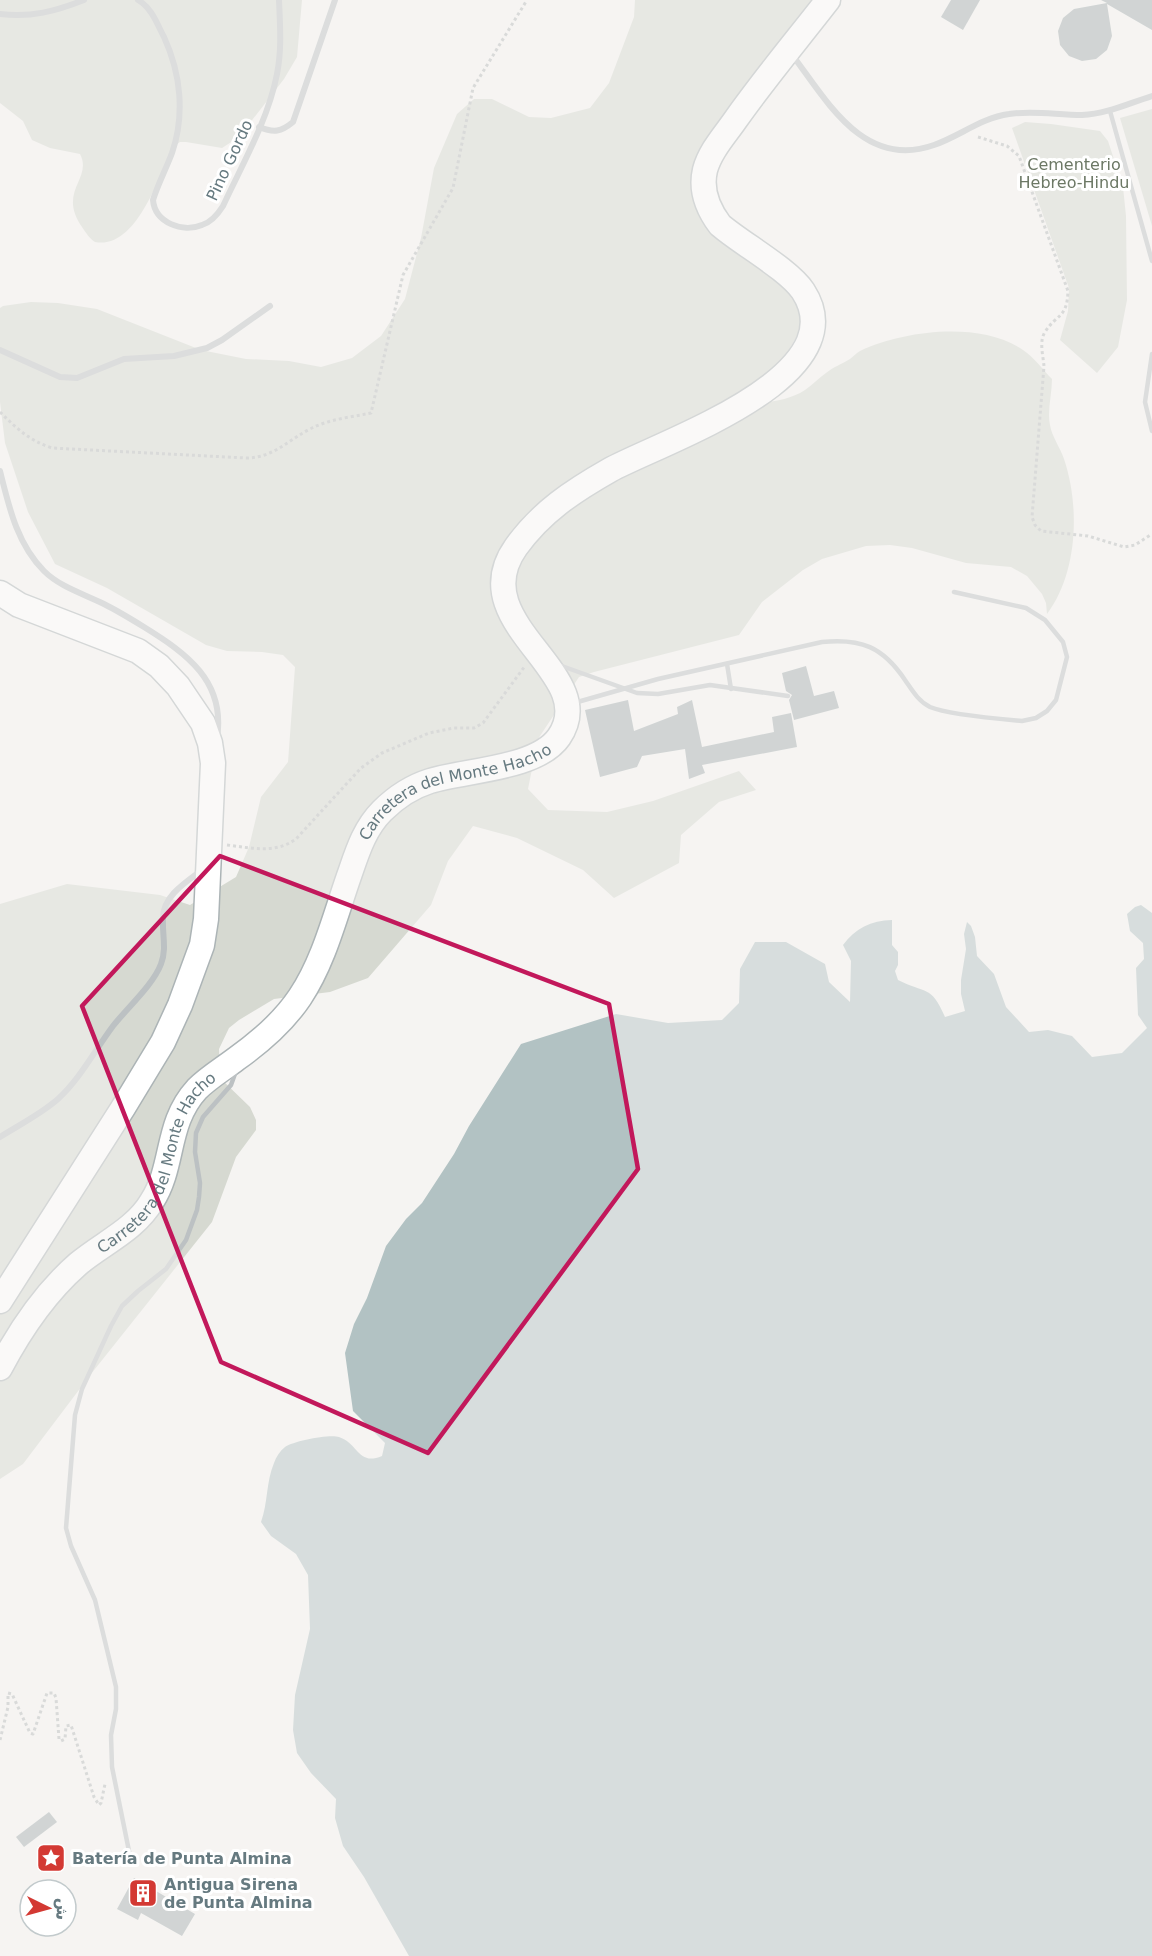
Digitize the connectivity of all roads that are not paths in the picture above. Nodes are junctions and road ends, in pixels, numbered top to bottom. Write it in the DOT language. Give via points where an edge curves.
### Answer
graph roads {
  1 [pos="84,0"];
  2 [pos="138,0"];
  3 [pos="279,0"];
  4 [pos="335,0"];
  5 [pos="828,0"];
  6 [pos="0,14"];
  7 [pos="789,51"];
  8 [pos="1152,96"];
  9 [pos="1110,111"];
  10 [pos="260,127"];
  11 [pos="1152,261"];
  12 [pos="270,306"];
  13 [pos="0,350"];
  14 [pos="1152,354"];
  15 [pos="1152,431"];
  16 [pos="0,471"];
  17 [pos="954,592"];
  18 [pos="0,593"];
  19 [pos="541,655"];
  20 [pos="727,664"];
  21 [pos="627,689"];
  22 [pos="731,689"];
  23 [pos="788,696"];
  24 [pos="566,705"];
  25 [pos="213,763"];
  26 [pos="209,854"];
  27 [pos="240,1056"];
  28 [pos="0,1137"];
  29 [pos="2,1302"];
  30 [pos="0,1368"];
  31 [pos="131,1861"];
  1 -- 6 [label="street" via="44,14"];
  2 -- 10 [label="street, Pino Gordo" via="154,16 168,45 180,98 172,152 153,200 157,214 176,226 190,228 215,217 224,206"];
  3 -- 10 [label="street, Pino Gordo" via="281,49"];
  4 -- 10 [label="street" via="293,122 283,130 271,132"];
  5 -- 7 [label="main road"];
  7 -- 9 [label="street" via="838,117 871,142 891,149 933,146 981,121 1009,114 1081,115"];
  7 -- 19 [label="main road" via="713,152 704,186 711,214 720,225 796,281 806,294 811,309 809,341 801,356 759,395 614,468 558,502 537,520 511,554 503,584 510,613"];
  8 -- 9 [label="street"];
  9 -- 11 [label="lane"];
  12 -- 13 [label="street" via="207,348 174,356 124,359 76,378 60,377"];
  14 -- 15 [label="lane" via="1146,392 1146,412"];
  16 -- 25 [label="street" via="20,538 45,573 162,638 196,665 216,704 218,729"];
  17 -- 20 [label="lane" via="1026,608 1045,620 1063,642 1067,657 1056,700 1047,711 1022,721 937,709 917,698 893,663 878,651 841,640"];
  18 -- 25 [label="main road" via="19,605 138,651 159,666 203,723"];
  19 -- 21 [label="lane"];
  19 -- 24 [label="main road" via="561,687"];
  20 -- 21 [label="lane"];
  20 -- 22 [label="lane"];
  21 -- 22 [label="lane" via="648,694 710,685"];
  21 -- 24 [label="lane"];
  22 -- 23 [label="lane"];
  24 -- 27 [label="main road, Carretera del Monte Hacho" via="562,732 546,749 512,762 431,780 411,788 378,815 361,843 315,970 302,995 284,1018"];
  25 -- 26 [label="main road"];
  26 -- 28 [label="street" via="168,900 162,916 165,950 153,978 67,1090"];
  26 -- 29 [label="main road" via="202,945 164,1042"];
  27 -- 30 [label="main road, Carretera del Monte Hacho" via="198,1088 184,1108 173,1130 162,1179 146,1211 60,1281"];
  27 -- 31 [label="lane" via="231,1085 203,1117 196,1133 199,1197 186,1240 166,1269 129,1298 115,1316 82,1389 75,1415 66,1528 95,1600 116,1687 111,1751"];
}
